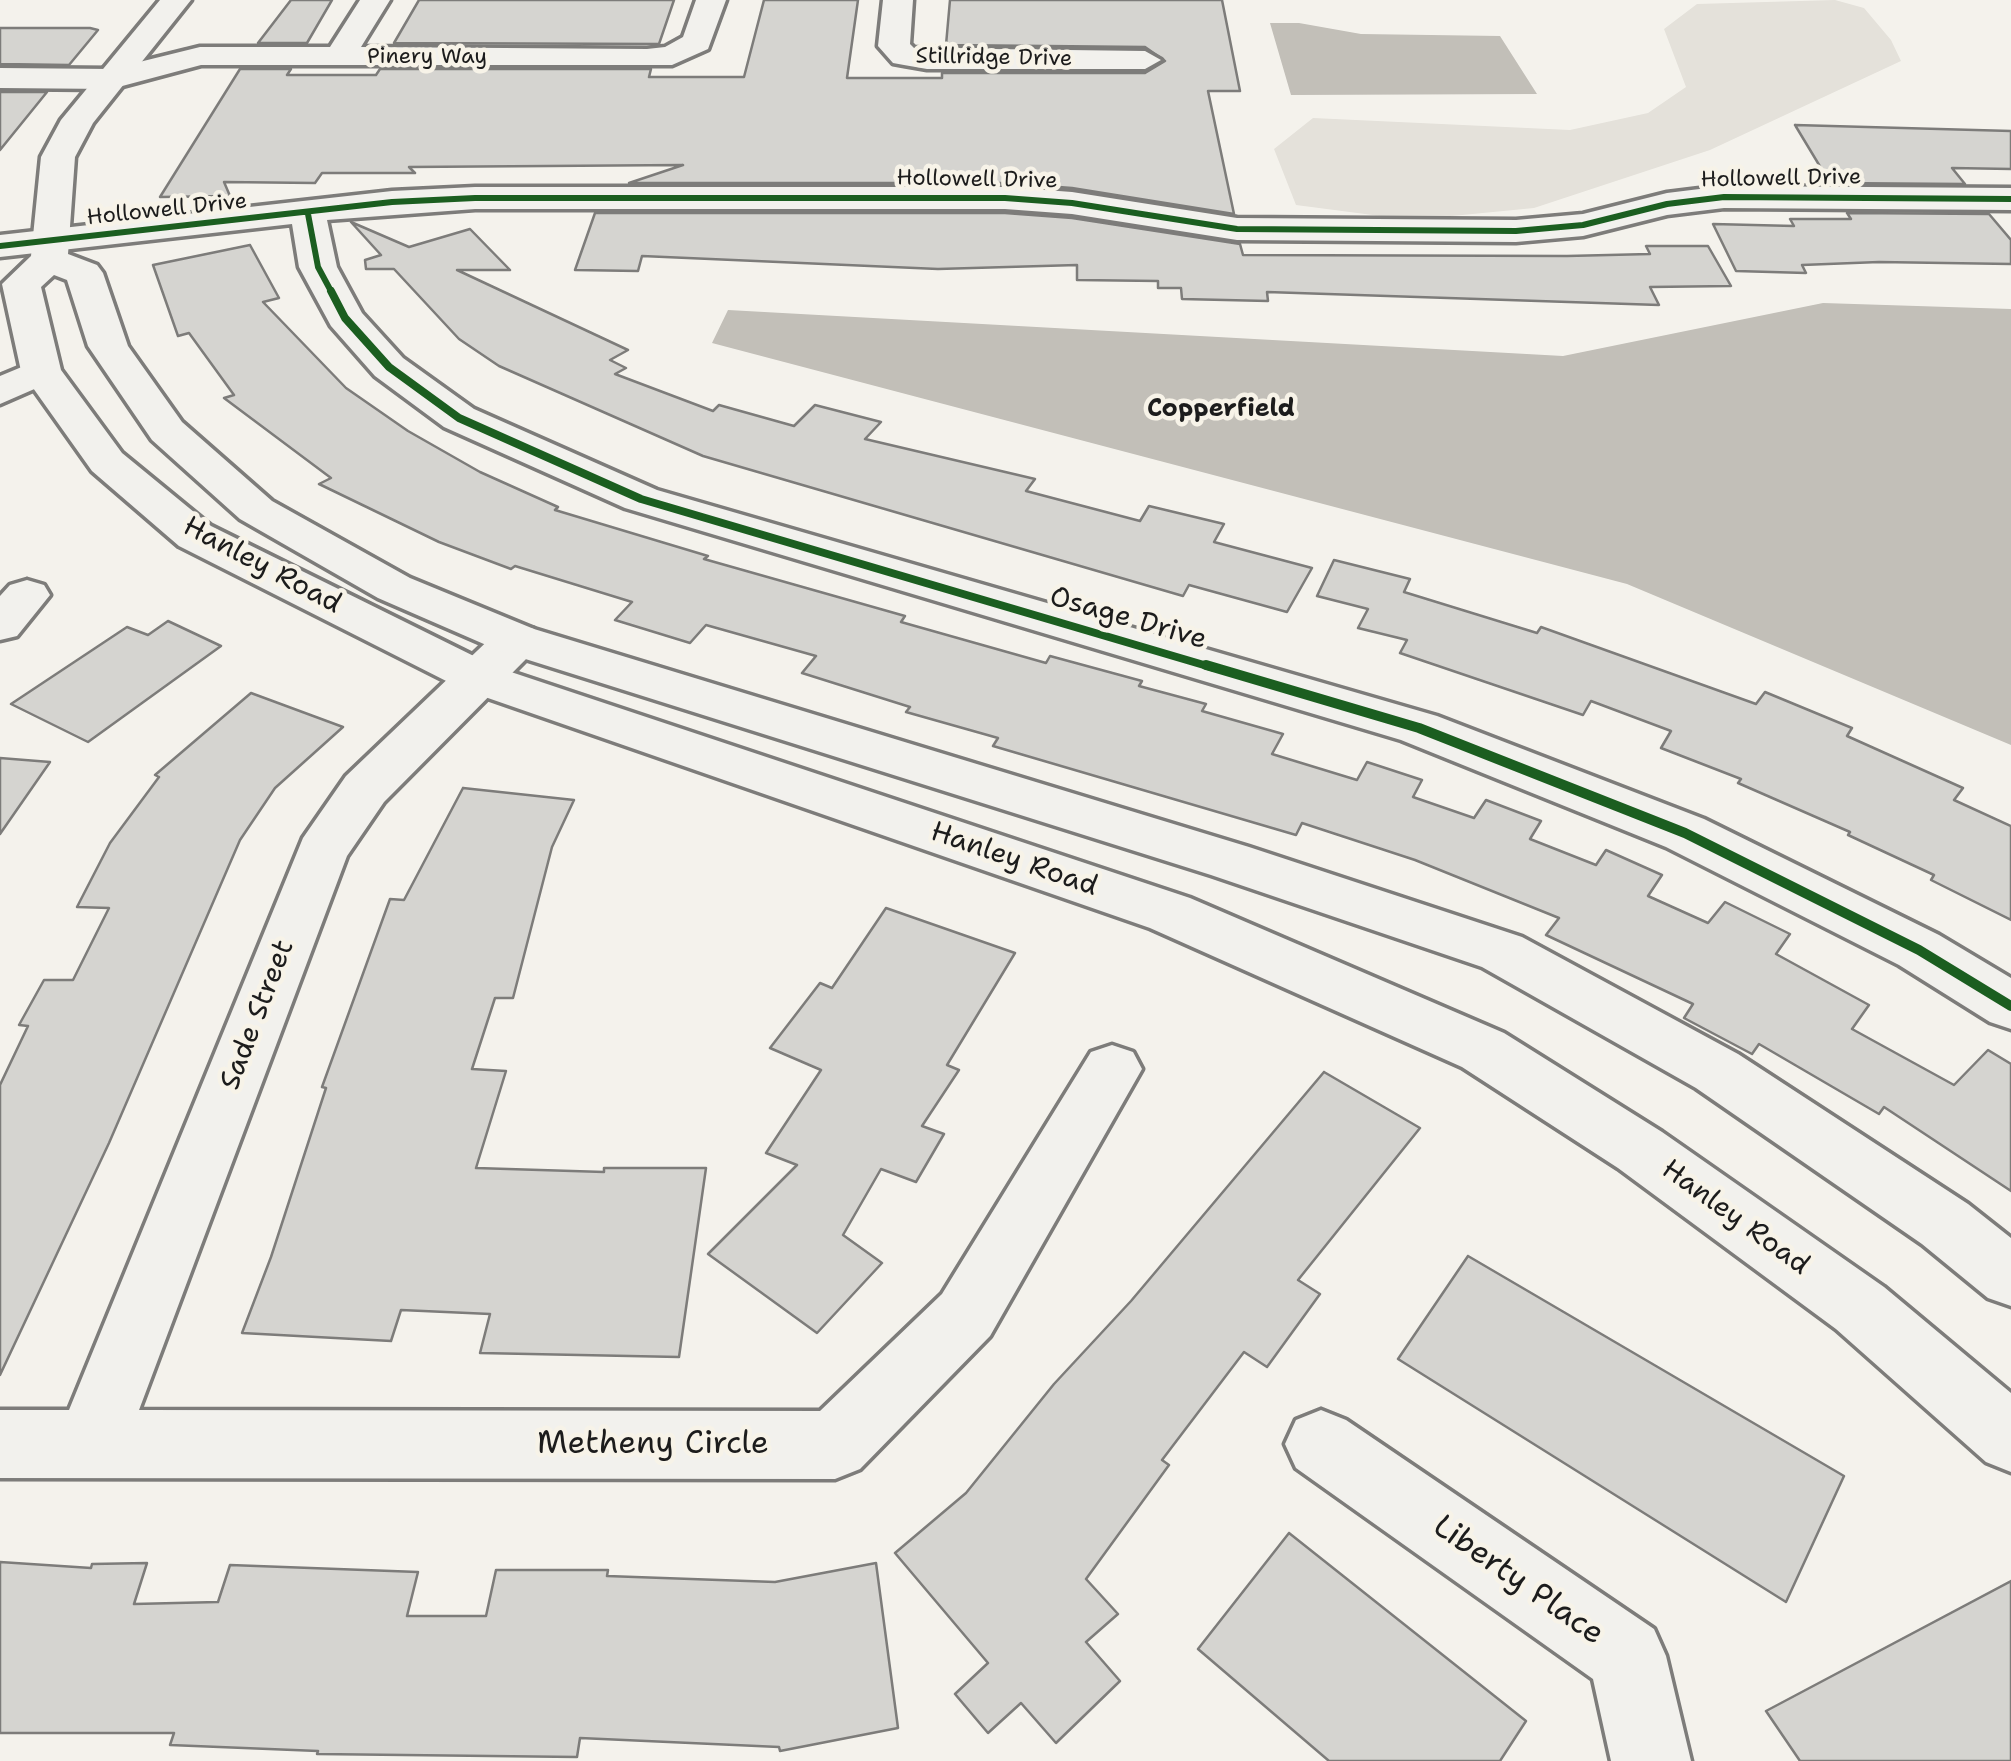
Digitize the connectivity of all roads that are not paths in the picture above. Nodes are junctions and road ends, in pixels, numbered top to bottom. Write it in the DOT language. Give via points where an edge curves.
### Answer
graph roads {
  1 [pos="176,0"];
  2 [pos="375,0"];
  3 [pos="711,0"];
  4 [pos="898,0"];
  5 [pos="340,56"];
  6 [pos="1144,60"];
  7 [pos="0,78"];
  8 [pos="111,78"];
  9 [pos="2011,199"];
  10 [pos="308,214"];
  11 [pos="33,250"];
  12 [pos="21,382"];
  13 [pos="498,659"];
  14 [pos="2011,1006"];
  15 [pos="1112,1069"];
  16 [pos="2011,1277"];
  17 [pos="2011,1438"];
  18 [pos="0,1444"];
  19 [pos="1321,1444"];
  20 [pos="90,1446"];
  21 [pos="1651,1761"];
  1 -- 8 [label="street"];
  2 -- 5 [label="street"];
  3 -- 5 [label="street, Pinery Way" via="697,42 672,56"];
  4 -- 6 [label="street, Stillridge Drive" via="894,46 904,56"];
  5 -- 8 [label="street, Pinery Way" via="200,56"];
  7 -- 8 [label="street, Pinery Way"];
  8 -- 11 [label="street" via="58,157"];
  9 -- 10 [label="street, Hollowell Drive" via="1724,197 1516,231 1237,229 1005,198 475,198"];
  10 -- 11 [label="street, Hollowell Drive"];
  10 -- 14 [label="street, Osage Drive" via="318,268 344,318 390,368 459,418 641,498 1418,728 1686,833 1918,950"];
  11 -- 12 [label="street, Hanley Road" via="21,284"];
  11 -- 13 [label="street, Hanley Road" via="84,273 108,346 167,431 256,510 394,588"];
  12 -- 13 [label="street, Hanley Road" via="195,536"];
  13 -- 16 [label="street, Hanley Road" via="1230,861 1502,952 1717,1070 1945,1224"];
  13 -- 17 [label="street, Hanley Road" via="1170,912 1483,1050 1640,1150 1860,1308"];
  13 -- 20 [label="street, Sade Street" via="365,789 322,852"];
  15 -- 20 [label="street, Metheny Circle" via="966,1315 835,1445"];
  18 -- 20 [label="street, Metheny Circle"];
  19 -- 21 [label="street, Liberty Place" via="1628,1656"];
}
